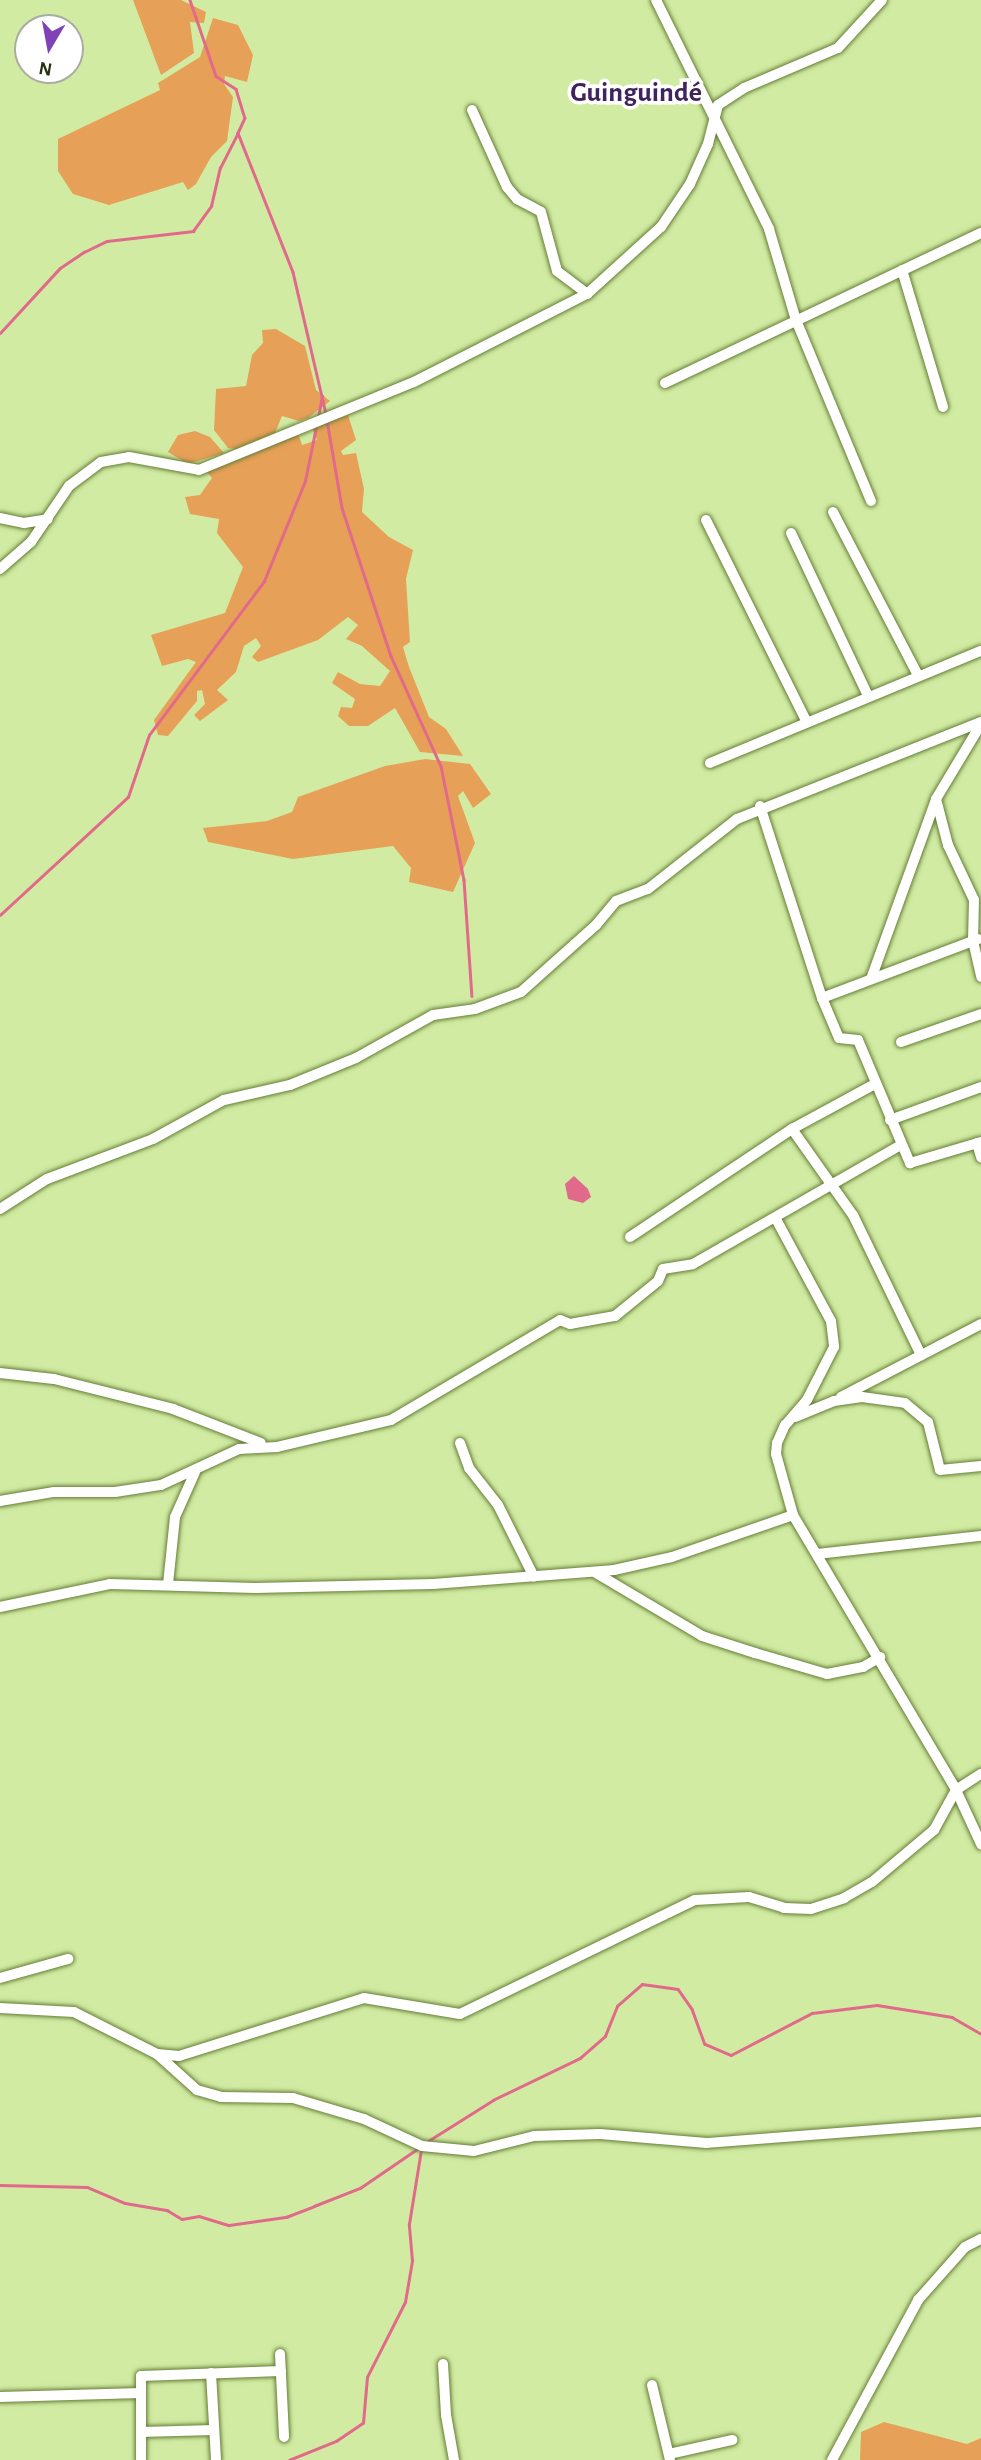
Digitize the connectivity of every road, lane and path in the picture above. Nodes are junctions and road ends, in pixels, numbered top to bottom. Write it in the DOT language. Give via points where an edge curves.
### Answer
graph roads {
  1 [pos="656,0"];
  2 [pos="882,0"];
  3 [pos="472,110"];
  4 [pos="714,119"];
  5 [pos="981,233"];
  6 [pos="902,270"];
  7 [pos="587,294"];
  8 [pos="796,320"];
  9 [pos="665,383"];
  10 [pos="943,407"];
  11 [pos="871,501"];
  12 [pos="833,512"];
  13 [pos="0,518"];
  14 [pos="48,519"];
  15 [pos="706,520"];
  16 [pos="791,533"];
  17 [pos="0,569"];
  18 [pos="981,651"];
  19 [pos="918,675"];
  20 [pos="868,696"];
  21 [pos="806,721"];
  22 [pos="981,723"];
  23 [pos="710,763"];
  24 [pos="936,799"];
  25 [pos="760,806"];
  26 [pos="977,940"];
  27 [pos="981,977"];
  28 [pos="871,979"];
  29 [pos="821,998"];
  30 [pos="981,1014"];
  31 [pos="901,1042"];
  32 [pos="875,1084"];
  33 [pos="981,1087"];
  34 [pos="890,1120"];
  35 [pos="792,1129"];
  36 [pos="979,1142"];
  37 [pos="901,1145"];
  38 [pos="981,1157"];
  39 [pos="829,1186"];
  40 [pos="0,1209"];
  41 [pos="776,1219"];
  42 [pos="630,1237"];
  43 [pos="981,1324"];
  44 [pos="922,1355"];
  45 [pos="0,1373"];
  46 [pos="834,1401"];
  47 [pos="790,1420"];
  48 [pos="460,1443"];
  49 [pos="277,1447"];
  50 [pos="199,1466"];
  51 [pos="981,1466"];
  52 [pos="0,1502"];
  53 [pos="793,1515"];
  54 [pos="981,1536"];
  55 [pos="817,1554"];
  56 [pos="593,1572"];
  57 [pos="534,1577"];
  58 [pos="168,1584"];
  59 [pos="0,1608"];
  60 [pos="880,1657"];
  61 [pos="981,1774"];
  62 [pos="956,1790"];
  63 [pos="981,1844"];
  64 [pos="68,1959"];
  65 [pos="0,1978"];
  66 [pos="0,2008"];
  67 [pos="157,2054"];
  68 [pos="981,2122"];
  69 [pos="981,2239"];
  70 [pos="280,2354"];
  71 [pos="443,2364"];
  72 [pos="281,2371"];
  73 [pos="211,2373"];
  74 [pos="652,2385"];
  75 [pos="141,2393"];
  76 [pos="0,2397"];
  77 [pos="214,2430"];
  78 [pos="141,2432"];
  79 [pos="284,2437"];
  80 [pos="732,2440"];
  81 [pos="669,2457"];
  82 [pos="141,2460"];
  83 [pos="216,2460"];
  84 [pos="454,2460"];
  85 [pos="832,2460"];
  1 -- 4 [label="street"];
  2 -- 4 [label="street" via="838,47 726,98"];
  3 -- 7 [label="street" via="507,187 517,199 541,212 558,271"];
  4 -- 7 [label="street" via="690,184 661,227"];
  4 -- 8 [label="street" via="769,229"];
  5 -- 6 [label="street"];
  6 -- 8 [label="street"];
  6 -- 10 [label="street"];
  7 -- 14 [label="street" via="414,382 199,470 129,457 101,462 69,486"];
  8 -- 9 [label="street"];
  8 -- 11 [label="street"];
  12 -- 19 [label="street"];
  13 -- 14 [label="street" via="24,523"];
  14 -- 17 [label="street" via="18,557"];
  15 -- 21 [label="street"];
  16 -- 20 [label="street"];
  18 -- 19 [label="street"];
  19 -- 20 [label="street"];
  20 -- 21 [label="street"];
  21 -- 23 [label="street"];
  22 -- 24 [label="street"];
  22 -- 25 [label="street"];
  24 -- 26 [label="street" via="948,845 974,900"];
  24 -- 28 [label="street"];
  25 -- 29 [label="street"];
  25 -- 40 [label="street" via="648,889 616,901 521,992 475,1009 433,1015 356,1058 290,1085 224,1100 153,1139 47,1179"];
  26 -- 27 [label="street"];
  26 -- 28 [label="street"];
  28 -- 29 [label="street"];
  29 -- 32 [label="street" via="839,1038 858,1040"];
  30 -- 31 [label="street"];
  32 -- 34 [label="street"];
  32 -- 35 [label="street"];
  33 -- 34 [label="street"];
  34 -- 37 [label="street"];
  35 -- 39 [label="street"];
  35 -- 42 [label="street"];
  36 -- 37 [label="street" via="910,1163"];
  36 -- 38 [label="street"];
  37 -- 39 [label="street"];
  39 -- 41 [label="street"];
  39 -- 44 [label="street" via="853,1215"];
  41 -- 47 [label="street" via="831,1321 834,1347 807,1400"];
  41 -- 49 [label="street" via="693,1264 663,1269 658,1281 616,1315 570,1324 560,1320 391,1420"];
  43 -- 44 [label="street"];
  44 -- 46 [label="street"];
  45 -- 49 [label="street" via="46,1377 189,1413 237,1436"];
  46 -- 47 [label="street"];
  46 -- 51 [label="street" via="862,1397 905,1403 928,1422 940,1470"];
  47 -- 53 [label="street" via="780,1432 776,1454"];
  48 -- 57 [label="street" via="469,1468 498,1505"];
  49 -- 50 [label="street" via="239,1449"];
  50 -- 52 [label="street" via="176,1481 128,1491 54,1492"];
  50 -- 58 [label="street" via="174,1517"];
  53 -- 55 [label="street"];
  53 -- 56 [label="street" via="672,1557"];
  54 -- 55 [label="street"];
  55 -- 60 [label="street"];
  56 -- 57 [label="street"];
  56 -- 60 [label="street" via="702,1636 755,1653 827,1674 863,1667"];
  57 -- 58 [label="street" via="255,1588"];
  58 -- 59 [label="street" via="110,1584"];
  60 -- 62 [label="street"];
  61 -- 62 [label="street"];
  62 -- 63 [label="street"];
  62 -- 67 [label="street" via="934,1829 873,1882 811,1909 784,1908 749,1897 695,1900 460,2014 364,1998 179,2056"];
  64 -- 65 [label="street"];
  66 -- 67 [label="street" via="74,2012"];
  67 -- 68 [label="street" via="197,2090 221,2097 293,2098 364,2119 422,2146 474,2151 534,2136 600,2134 707,2143"];
  69 -- 85 [label="street" via="965,2247 918,2300"];
  70 -- 72 [label="street"];
  71 -- 84 [label="street"];
  72 -- 73 [label="street"];
  72 -- 79 [label="street"];
  73 -- 75 [label="street" via="141,2376"];
  73 -- 77 [label="street"];
  74 -- 81 [label="street"];
  75 -- 76 [label="street"];
  75 -- 78 [label="street"];
  77 -- 78 [label="street"];
  77 -- 83 [label="street"];
  78 -- 82 [label="street"];
  80 -- 81 [label="street"];
}
